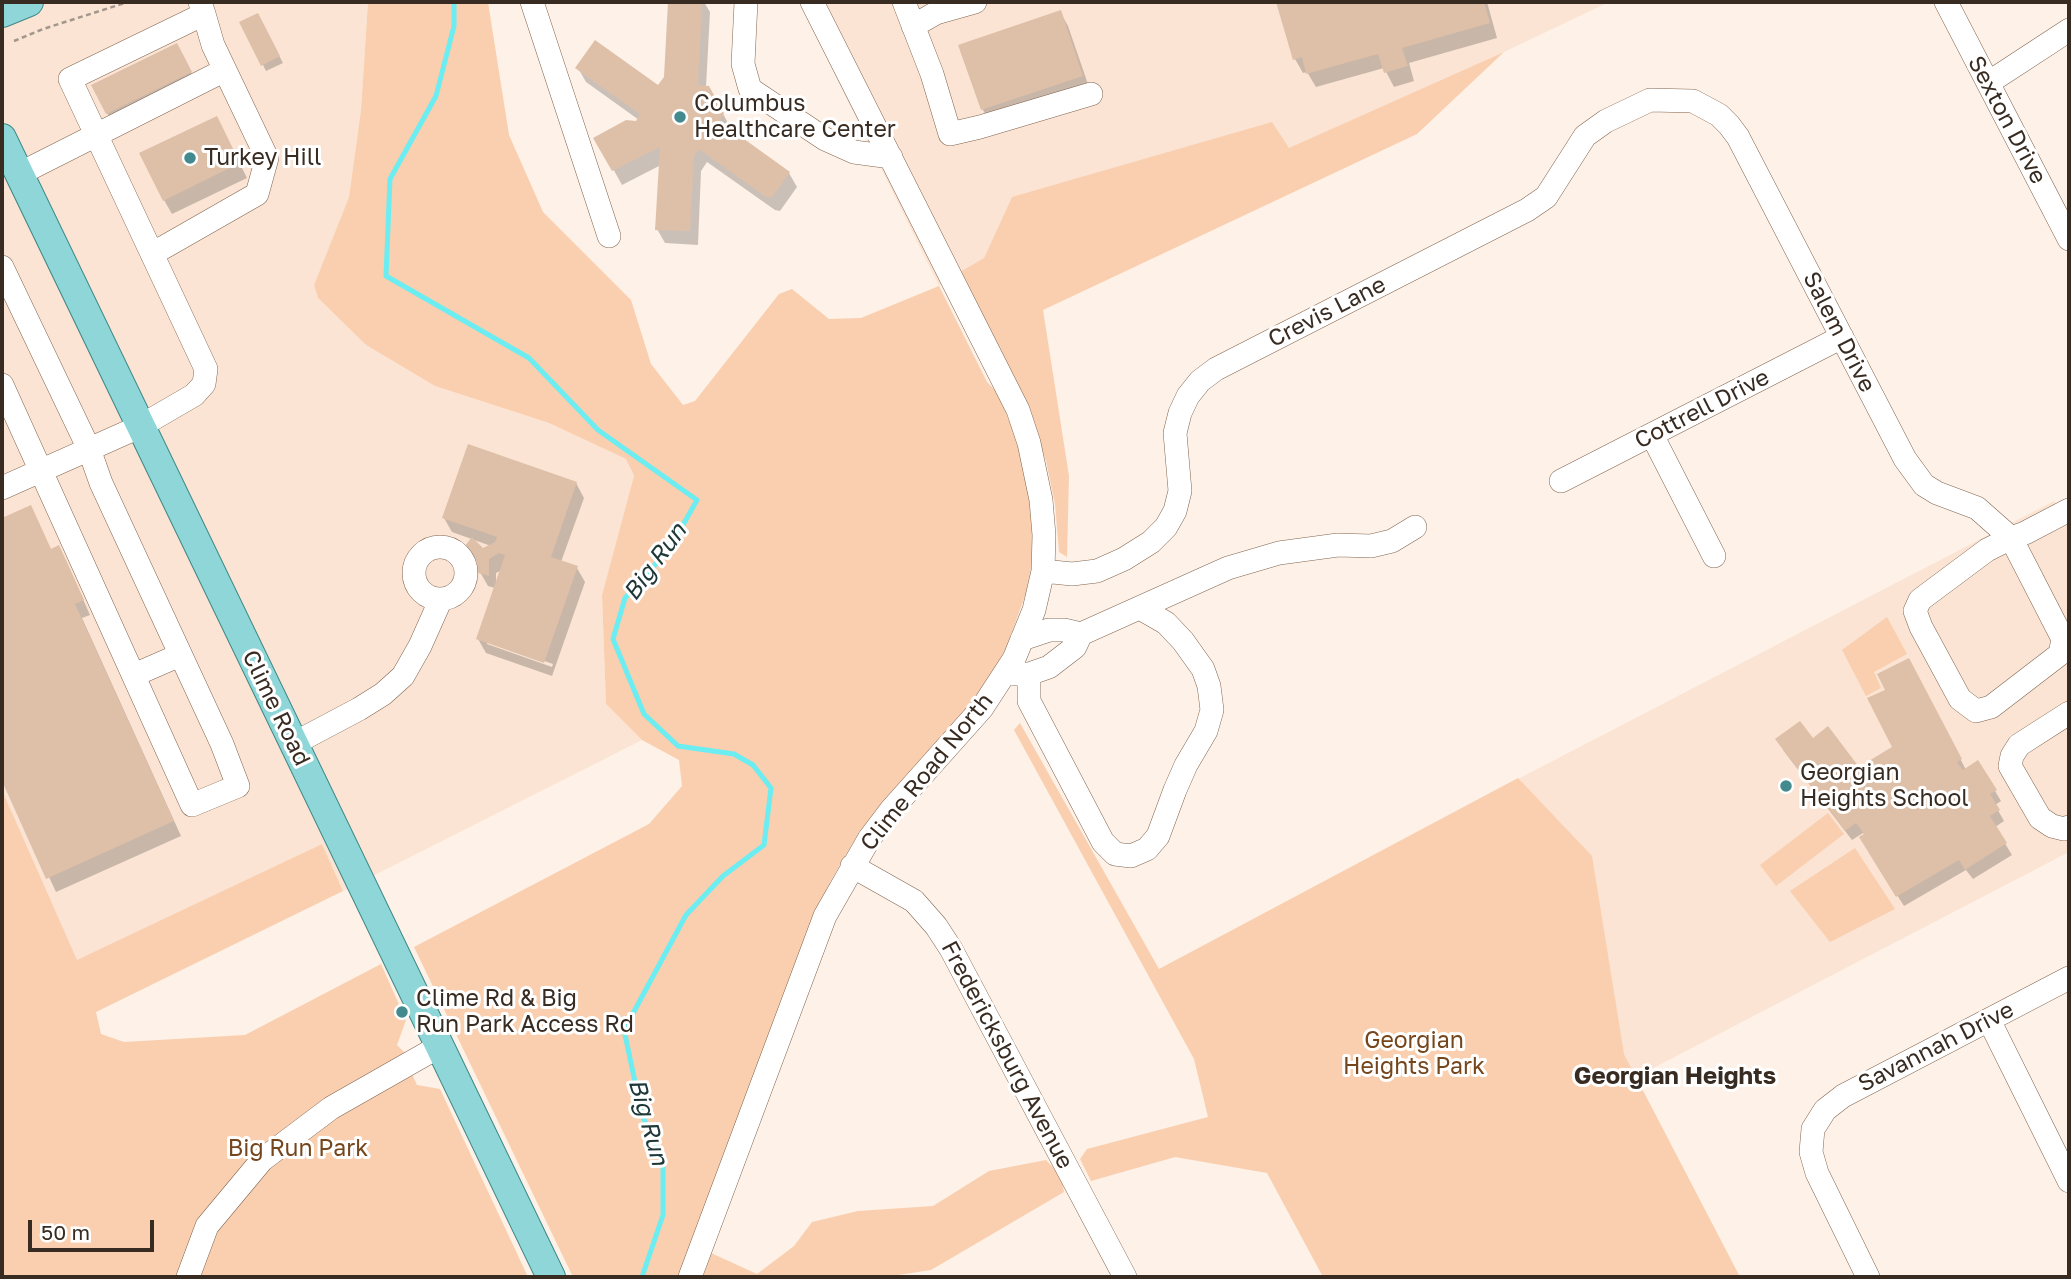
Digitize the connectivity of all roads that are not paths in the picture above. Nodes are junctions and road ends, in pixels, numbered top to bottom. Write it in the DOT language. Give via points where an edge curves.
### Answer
graph roads {
  1 [pos="29,2"];
  2 [pos="532,2"];
  3 [pos="746,2"];
  4 [pos="812,2"];
  5 [pos="904,2"];
  6 [pos="975,2"];
  7 [pos="1946,2"];
  8 [pos="202,8"];
  9 [pos="2,13"];
  10 [pos="913,26"];
  11 [pos="2069,30"];
  12 [pos="225,70"];
  13 [pos="1988,83"];
  14 [pos="1091,94"];
  15 [pos="1693,101"];
  16 [pos="96,135"];
  17 [pos="2,138"];
  18 [pos="891,157"];
  19 [pos="19,174"];
  20 [pos="609,236"];
  21 [pos="2069,239"];
  22 [pos="152,254"];
  23 [pos="2,267"];
  24 [pos="12,313"];
  25 [pos="1842,337"];
  26 [pos="2,385"];
  27 [pos="139,426"];
  28 [pos="1652,435"];
  29 [pos="89,449"];
  30 [pos="41,470"];
  31 [pos="1561,481"];
  32 [pos="2,488"];
  33 [pos="2069,510"];
  34 [pos="1415,527"];
  35 [pos="2011,538"];
  36 [pos="1714,556"];
  37 [pos="1043,571"];
  38 [pos="441,599"];
  39 [pos="1140,608"];
  40 [pos="1081,634"];
  41 [pos="1022,639"];
  42 [pos="180,655"];
  43 [pos="1029,674"];
  44 [pos="134,675"];
  45 [pos="1003,675"];
  46 [pos="2069,713"];
  47 [pos="293,744"];
  48 [pos="2069,827"];
  49 [pos="852,866"];
  50 [pos="2069,978"];
  51 [pos="1989,1020"];
  52 [pos="440,1046"];
  53 [pos="2069,1181"];
  54 [pos="188,1277"];
  55 [pos="551,1277"];
  56 [pos="690,1277"];
  57 [pos="1125,1277"];
  58 [pos="1868,1277"];
  1 -- 9 [label="main road"];
  2 -- 20 [label="street"];
  3 -- 18 [label="street" via="743,64 750,89 825,139 854,152"];
  4 -- 18 [label="street, Clime Road North"];
  5 -- 10 [label="street"];
  6 -- 10 [label="street" via="936,13"];
  7 -- 13 [label="street, Sexton Drive"];
  8 -- 12 [label="street"];
  8 -- 16 [label="street" via="70,79"];
  10 -- 14 [label="street" via="950,134"];
  11 -- 13 [label="street"];
  12 -- 16 [label="street"];
  12 -- 22 [label="street" via="267,158 257,194"];
  13 -- 21 [label="street, Sexton Drive"];
  15 -- 25 [label="street, Salem Drive" via="1719,115 1738,137"];
  15 -- 37 [label="street, Crevis Lane" via="1650,100 1606,121 1586,136 1546,197 1527,210 1216,369 1200,381 1180,413 1175,433 1180,491 1166,527 1142,548 1097,570 1072,574"];
  16 -- 19 [label="street"];
  16 -- 22 [label="street"];
  17 -- 19 [label="main road, Clime Road"];
  18 -- 37 [label="street, Clime Road North" via="1018,410 1041,500"];
  19 -- 27 [label="main road, Clime Road"];
  22 -- 27 [label="street" via="206,369 204,384 194,395"];
  23 -- 24 [label="street"];
  24 -- 29 [label="street"];
  25 -- 28 [label="street, Cottrell Drive"];
  25 -- 35 [label="street, Salem Drive" via="1905,459 1924,485 1977,508"];
  26 -- 30 [label="street"];
  27 -- 29 [label="street"];
  27 -- 47 [label="main road, Clime Road"];
  28 -- 31 [label="street, Cottrell Drive"];
  28 -- 36 [label="street"];
  29 -- 30 [label="street"];
  29 -- 42 [label="street"];
  30 -- 32 [label="street"];
  30 -- 44 [label="street"];
  33 -- 35 [label="street"];
  34 -- 39 [label="street" via="1392,541 1371,546 1303,548 1228,568"];
  35 -- 35 [label="street" via="2063,639 2060,654 1991,706 1976,711 1960,699 1915,611 1920,600 1987,550"];
  37 -- 41 [label="street, Clime Road North"];
  38 -- 47 [label="street" via="403,676 359,709"];
  39 -- 40 [label="street"];
  39 -- 43 [label="street" via="1166,623 1203,669 1212,710 1158,836 1147,849 1131,856 1115,854 1103,842 1029,701"];
  40 -- 41 [label="street" via="1049,630"];
  40 -- 43 [label="street" via="1075,647 1058,661"];
  41 -- 45 [label="street, Clime Road North"];
  42 -- 44 [label="street"];
  42 -- 44 [label="street" via="238,786 192,805"];
  43 -- 45 [label="street"];
  45 -- 49 [label="street, Clime Road North" via="982,708 891,810"];
  46 -- 48 [label="street" via="2019,745 2010,766 2040,818 2052,826"];
  47 -- 52 [label="main road, Clime Road"];
  49 -- 56 [label="street, Clime Road North" via="825,916"];
  49 -- 57 [label="street, Fredericksburg Avenue" via="914,901 936,926"];
  50 -- 51 [label="street, Savannah Drive"];
  51 -- 53 [label="street"];
  51 -- 58 [label="street, Savannah Drive" via="1843,1096 1825,1110 1813,1129 1811,1152 1817,1173"];
  52 -- 54 [label="street" via="331,1108 262,1160 206,1226"];
  52 -- 55 [label="main road, Clime Road"];
}
